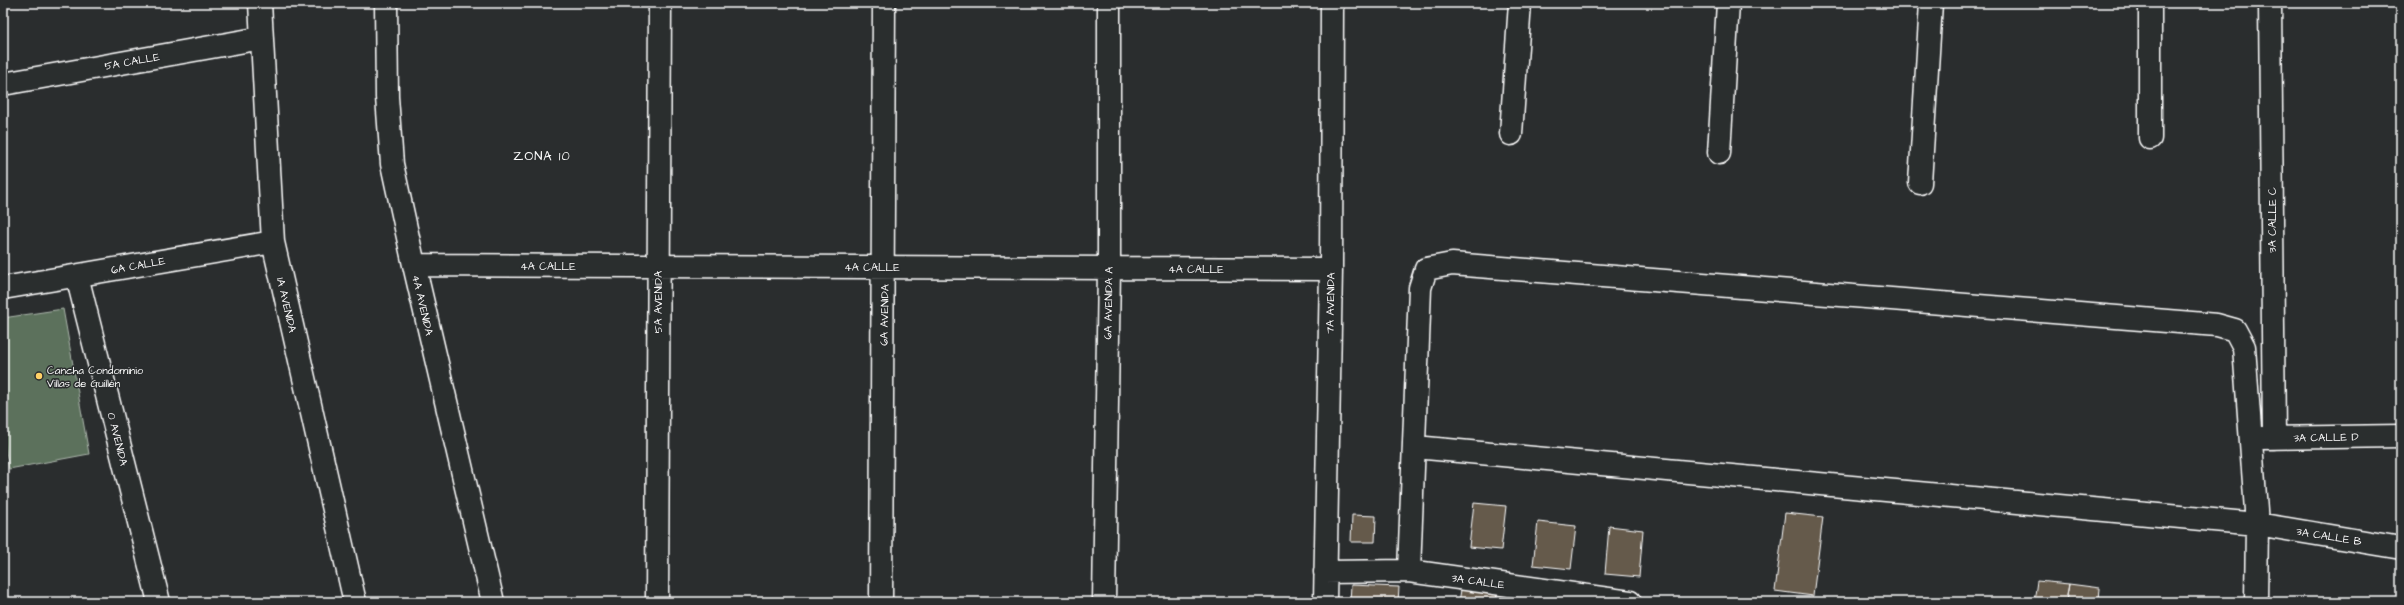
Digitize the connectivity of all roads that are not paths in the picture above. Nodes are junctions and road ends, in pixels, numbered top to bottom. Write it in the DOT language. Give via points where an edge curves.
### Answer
graph roads {
  1 [pos="260,3"];
  2 [pos="386,3"];
  3 [pos="660,3"];
  4 [pos="884,3"];
  5 [pos="1109,3"];
  6 [pos="1332,3"];
  7 [pos="1520,3"];
  8 [pos="1728,3"];
  9 [pos="1931,3"];
  10 [pos="2150,3"];
  11 [pos="2270,3"];
  12 [pos="261,38"];
  13 [pos="3,84"];
  14 [pos="1511,134"];
  15 [pos="2150,138"];
  16 [pos="1719,153"];
  17 [pos="1920,184"];
  18 [pos="273,242"];
  19 [pos="414,265"];
  20 [pos="658,266"];
  21 [pos="884,267"];
  22 [pos="1109,268"];
  23 [pos="1331,269"];
  24 [pos="77,276"];
  25 [pos="3,288"];
  26 [pos="2401,436"];
  27 [pos="2251,438"];
  28 [pos="2274,438"];
  29 [pos="1415,447"];
  30 [pos="2258,524"];
  31 [pos="2401,548"];
  32 [pos="1409,571"];
  33 [pos="1325,572"];
  34 [pos="159,602"];
  35 [pos="355,602"];
  36 [pos="493,602"];
  37 [pos="657,602"];
  38 [pos="881,602"];
  39 [pos="1104,602"];
  40 [pos="1325,602"];
  41 [pos="1630,602"];
  42 [pos="2256,602"];
  1 -- 12 [label="street, 1A AVENIDA"];
  2 -- 19 [label="street, 4A AVENIDA" via="387,97 392,164"];
  3 -- 20 [label="street, 5A AVENIDA"];
  4 -- 21 [label="street, 6A AVENIDA"];
  5 -- 22 [label="street, 6A AVENIDA A"];
  6 -- 23 [label="street, 7A AVENIDA"];
  7 -- 14 [label="street"];
  8 -- 16 [label="street"];
  9 -- 17 [label="street"];
  10 -- 15 [label="street"];
  11 -- 28 [label="street, 3A CALLE C"];
  12 -- 13 [label="street, 5A CALLE"];
  12 -- 18 [label="street, 1A AVENIDA"];
  18 -- 24 [label="street, 6A CALLE"];
  18 -- 35 [label="street, 1A AVENIDA"];
  19 -- 20 [label="street, 4A CALLE"];
  19 -- 36 [label="street, 4A AVENIDA"];
  20 -- 21 [label="street, 4A CALLE"];
  20 -- 37 [label="street, 5A AVENIDA"];
  21 -- 22 [label="street, 4A CALLE"];
  21 -- 38 [label="street, 6A AVENIDA"];
  22 -- 23 [label="street, 4A CALLE"];
  22 -- 39 [label="street, 6A AVENIDA A"];
  23 -- 33 [label="street, 7A AVENIDA"];
  24 -- 25 [label="street, 6A CALLE"];
  24 -- 34 [label="street, 0 AVENIDA"];
  26 -- 28 [label="street, 3A CALLE D"];
  27 -- 28 [label="street, 3A CALLE D"];
  27 -- 29 [label="street" via="2244,347 2235,330 2217,325 1452,264 1426,269 1420,288"];
  27 -- 30 [label="street"];
  29 -- 30 [label="street, 3A CALLE B"];
  29 -- 32 [label="street"];
  30 -- 31 [label="street, 3A CALLE B"];
  30 -- 42 [label="street"];
  32 -- 33 [label="street, 3A CALLE"];
  32 -- 41 [label="street, 3A CALLE"];
  33 -- 40 [label="street, 7A AVENIDA"];
}
